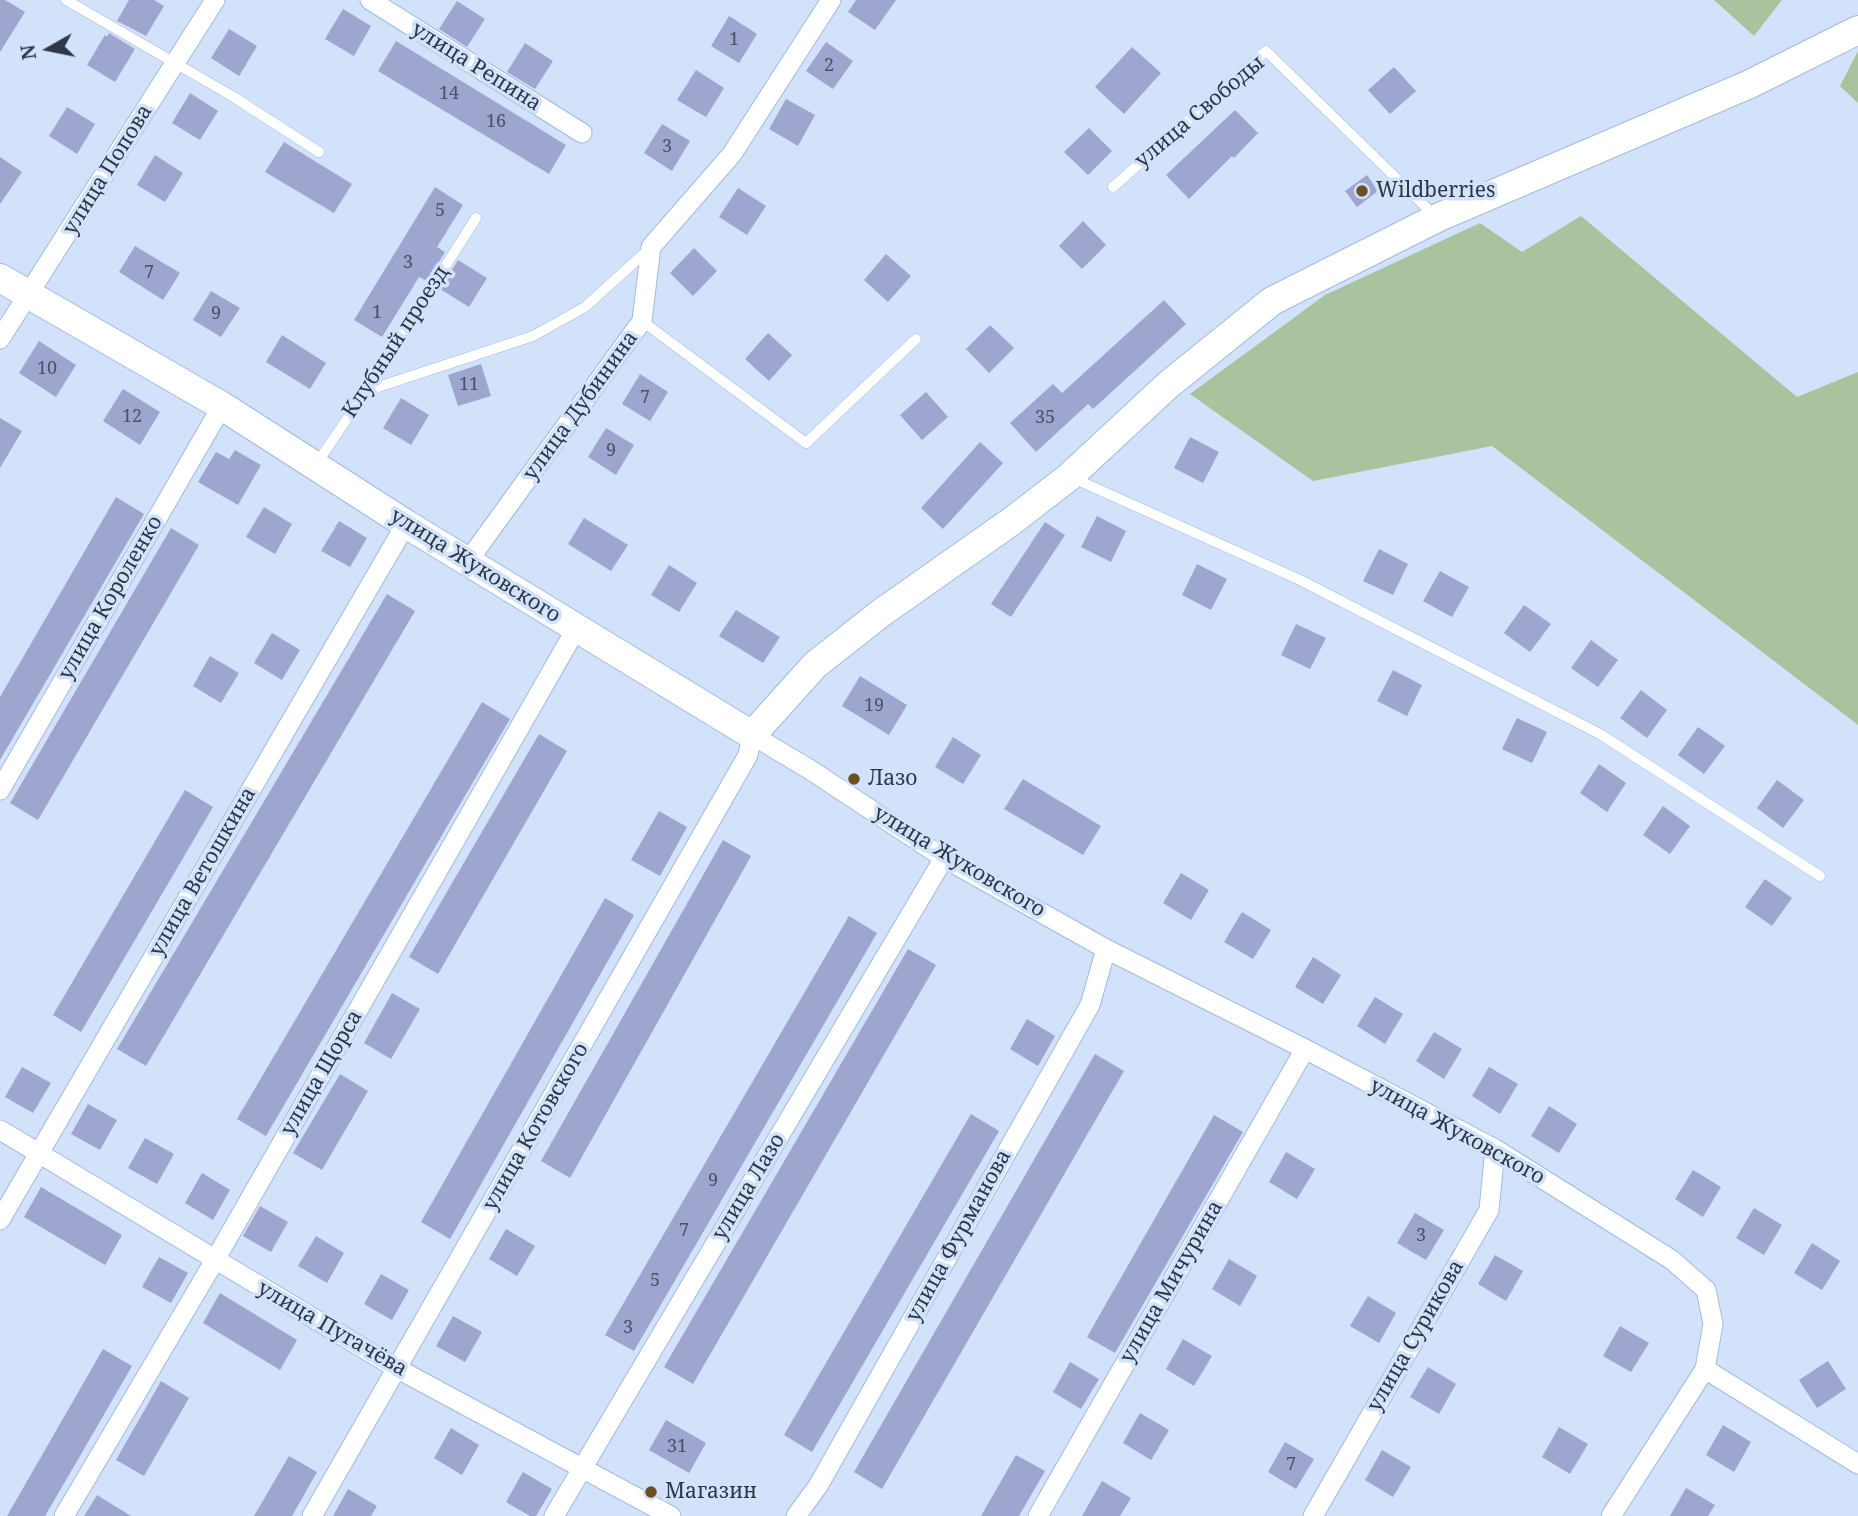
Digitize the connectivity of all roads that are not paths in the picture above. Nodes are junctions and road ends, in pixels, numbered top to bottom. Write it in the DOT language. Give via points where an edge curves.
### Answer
graph roads {
  1 [pos="66,0"];
  2 [pos="215,0"];
  3 [pos="370,0"];
  4 [pos="831,0"];
  5 [pos="1858,30"];
  6 [pos="176,64"];
  7 [pos="582,133"];
  8 [pos="319,152"];
  9 [pos="1113,187"];
  10 [pos="475,218"];
  11 [pos="1437,218"];
  12 [pos="651,247"];
  13 [pos="0,278"];
  14 [pos="28,295"];
  15 [pos="642,321"];
  16 [pos="0,339"];
  17 [pos="916,339"];
  18 [pos="366,391"];
  19 [pos="222,406"];
  20 [pos="315,466"];
  21 [pos="1069,477"];
  22 [pos="406,524"];
  23 [pos="468,561"];
  24 [pos="576,629"];
  25 [pos="752,735"];
  26 [pos="0,790"];
  27 [pos="944,858"];
  28 [pos="1820,876"];
  29 [pos="1106,949"];
  30 [pos="1305,1049"];
  31 [pos="0,1130"];
  32 [pos="1494,1149"];
  33 [pos="39,1153"];
  34 [pos="0,1220"];
  35 [pos="215,1260"];
  36 [pos="398,1369"];
  37 [pos="1705,1369"];
  38 [pos="1858,1464"];
  39 [pos="583,1468"];
  40 [pos="64,1516"];
  41 [pos="312,1516"];
  42 [pos="554,1516"];
  43 [pos="671,1516"];
  44 [pos="796,1516"];
  45 [pos="1038,1516"];
  46 [pos="1313,1516"];
  47 [pos="1611,1516"];
  1 -- 6 [label="lane"];
  2 -- 6 [label="street, улица Попова"];
  3 -- 7 [label="street, улица Репина"];
  4 -- 12 [label="street" via="732,155"];
  5 -- 11 [label="street" via="1750,84"];
  6 -- 8 [label="lane"];
  6 -- 14 [label="street, улица Попова"];
  9 -- 11 [label="lane, улица Свободы" via="1266,51"];
  10 -- 18 [label="lane, Клубный проезд"];
  11 -- 21 [label="street" via="1272,301 1168,385"];
  12 -- 15 [label="street, улица Дубинина"];
  12 -- 18 [label="lane" via="585,307 533,336"];
  13 -- 14 [label="street, улица Жуковского"];
  14 -- 16 [label="street, улица Попова"];
  14 -- 19 [label="street, улица Жуковского"];
  15 -- 17 [label="lane" via="806,443"];
  15 -- 23 [label="street, улица Дубинина"];
  18 -- 20 [label="lane, Клубный проезд"];
  19 -- 20 [label="street, улица Жуковского"];
  19 -- 26 [label="street, улица Короленко"];
  20 -- 22 [label="street, улица Жуковского"];
  21 -- 25 [label="street" via="815,665"];
  21 -- 28 [label="lane" via="1300,580 1600,734"];
  22 -- 23 [label="street, улица Жуковского"];
  22 -- 33 [label="street, улица Ветошкина"];
  23 -- 24 [label="street, улица Жуковского"];
  24 -- 25 [label="street, улица Жуковского"];
  24 -- 35 [label="street, улица Щорса"];
  25 -- 27 [label="street, улица Жуковского"];
  25 -- 36 [label="street, улица Котовского" via="748,754"];
  27 -- 29 [label="street, улица Жуковского"];
  27 -- 39 [label="street, улица Лазо"];
  29 -- 30 [label="street, улица Жуковского"];
  29 -- 44 [label="street, улица Фурманова" via="1090,1005 818,1486"];
  30 -- 32 [label="street, улица Жуковского"];
  30 -- 45 [label="street, улица Мичурина"];
  31 -- 33 [label="street, улица Пугачёва"];
  32 -- 37 [label="street, улица Жуковского" via="1672,1260 1706,1290 1713,1324"];
  32 -- 46 [label="street, улица Сурикова" via="1489,1210"];
  33 -- 34 [label="street, улица Ветошкина"];
  33 -- 35 [label="street, улица Пугачёва"];
  35 -- 36 [label="street, улица Пугачёва"];
  35 -- 40 [label="street, улица Щорса"];
  36 -- 39 [label="street, улица Пугачёва"];
  36 -- 41 [label="street, улица Котовского"];
  37 -- 38 [label="street"];
  37 -- 47 [label="street"];
  39 -- 42 [label="street, улица Лазо"];
  39 -- 43 [label="street, улица Пугачёва"];
}
